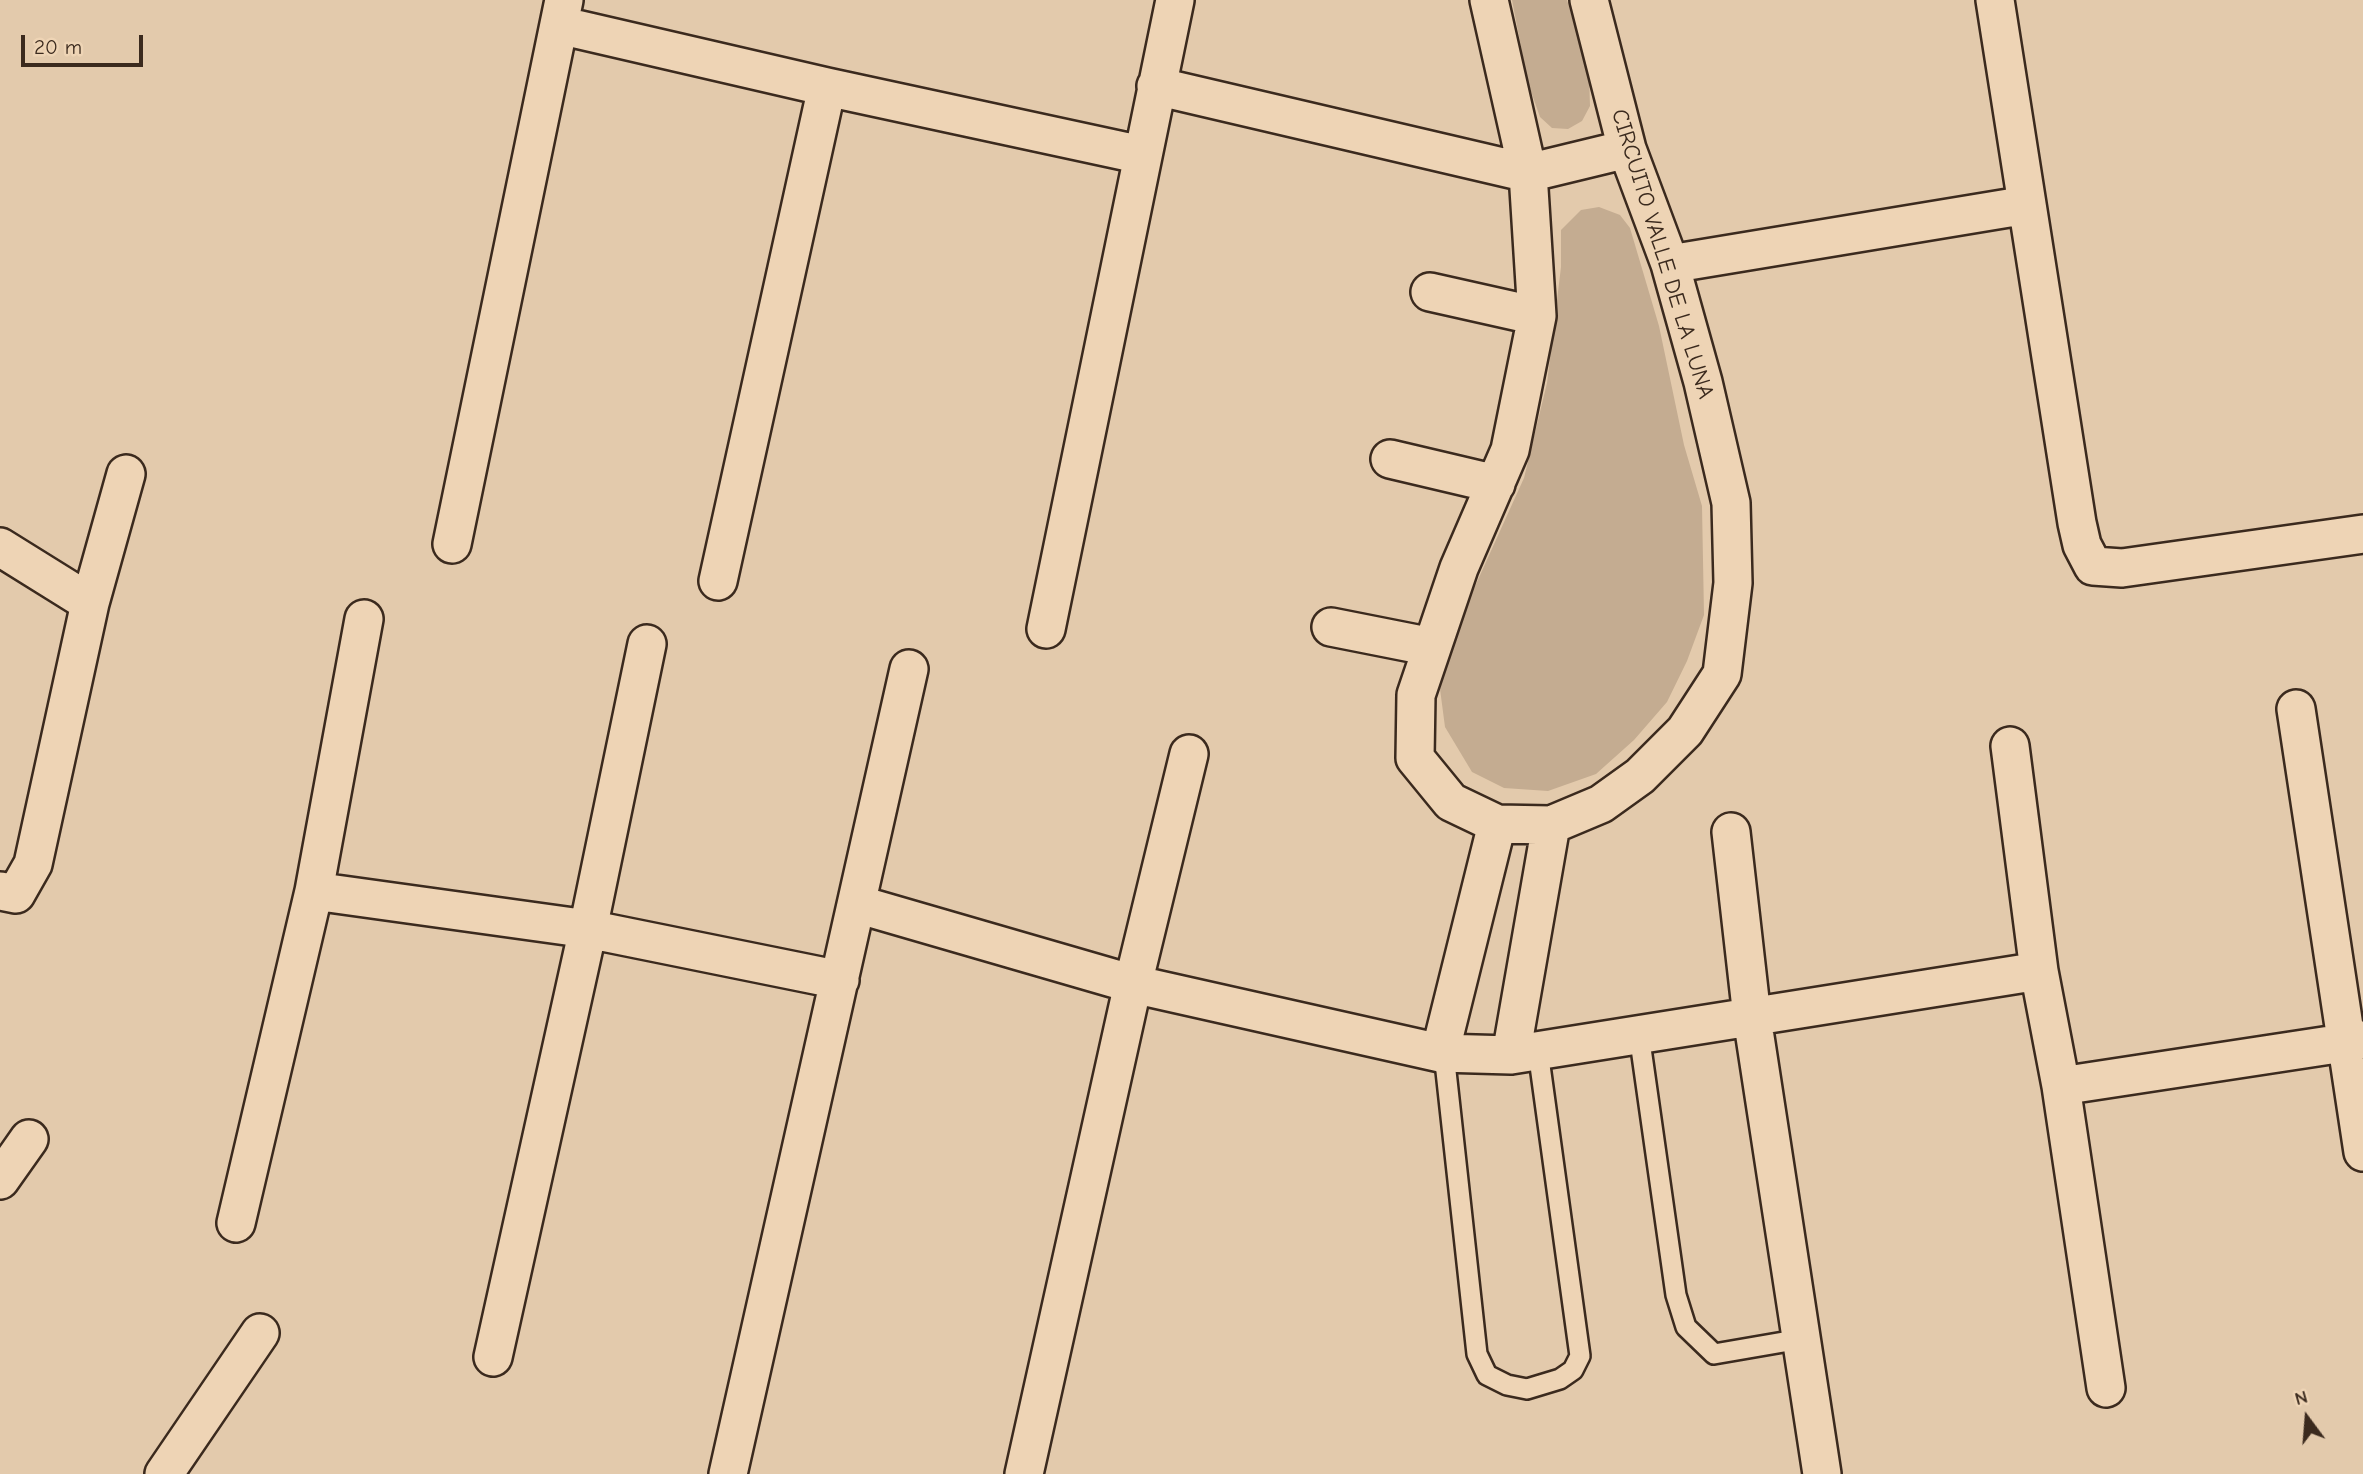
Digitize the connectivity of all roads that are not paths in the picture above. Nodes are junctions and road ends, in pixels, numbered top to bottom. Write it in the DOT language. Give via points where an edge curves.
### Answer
graph roads {
  1 [pos="1175,0"];
  2 [pos="1489,0"];
  3 [pos="1589,0"];
  4 [pos="1995,0"];
  5 [pos="562,12"];
  6 [pos="1156,86"];
  7 [pos="827,88"];
  8 [pos="1627,149"];
  9 [pos="1142,155"];
  10 [pos="1528,173"];
  11 [pos="2027,205"];
  12 [pos="1670,264"];
  13 [pos="1430,292"];
  14 [pos="1537,316"];
  15 [pos="1390,459"];
  16 [pos="126,474"];
  17 [pos="1496,484"];
  18 [pos="2363,534"];
  19 [pos="452,544"];
  20 [pos="0,547"];
  21 [pos="718,581"];
  22 [pos="90,603"];
  23 [pos="364,619"];
  24 [pos="1331,627"];
  25 [pos="1046,629"];
  26 [pos="647,644"];
  27 [pos="1432,647"];
  28 [pos="909,669"];
  29 [pos="2296,709"];
  30 [pos="2010,746"];
  31 [pos="1189,754"];
  32 [pos="1497,824"];
  33 [pos="1551,825"];
  34 [pos="1731,832"];
  35 [pos="0,891"];
  36 [pos="314,891"];
  37 [pos="858,904"];
  38 [pos="588,929"];
  39 [pos="2039,971"];
  40 [pos="840,980"];
  41 [pos="1133,984"];
  42 [pos="1752,1017"];
  43 [pos="1639,1034"];
  44 [pos="2355,1041"];
  45 [pos="1442,1053"];
  46 [pos="1525,1053"];
  47 [pos="2060,1086"];
  48 [pos="29,1139"];
  49 [pos="2363,1152"];
  50 [pos="0,1180"];
  51 [pos="236,1223"];
  52 [pos="260,1333"];
  53 [pos="1801,1339"];
  54 [pos="493,1357"];
  55 [pos="2106,1388"];
  56 [pos="164,1474"];
  57 [pos="728,1474"];
  58 [pos="1024,1474"];
  59 [pos="1822,1474"];
  1 -- 6 [label="street"];
  2 -- 10 [label="street, CIRCUITO VALLE DE LA LUNA"];
  3 -- 8 [label="street, CIRCUITO VALLE DE LA LUNA"];
  4 -- 11 [label="street"];
  5 -- 7 [label="street"];
  5 -- 19 [label="street"];
  6 -- 9 [label="street"];
  6 -- 10 [label="street"];
  7 -- 9 [label="street"];
  7 -- 21 [label="street"];
  8 -- 10 [label="street"];
  8 -- 12 [label="street, CIRCUITO VALLE DE LA LUNA"];
  9 -- 25 [label="street"];
  10 -- 14 [label="street, CIRCUITO VALLE DE LA LUNA"];
  11 -- 12 [label="street"];
  11 -- 18 [label="street" via="2077,523 2093,566 2122,568"];
  12 -- 33 [label="street, CIRCUITO VALLE DE LA LUNA" via="1731,503 1733,583 1722,674 1685,731 1640,776 1601,804"];
  13 -- 14 [label="street"];
  14 -- 17 [label="street, CIRCUITO VALLE DE LA LUNA" via="1510,450"];
  15 -- 17 [label="street"];
  16 -- 22 [label="street"];
  17 -- 27 [label="street, CIRCUITO VALLE DE LA LUNA" via="1459,568"];
  20 -- 22 [label="street"];
  22 -- 35 [label="street" via="33,864 16,894"];
  23 -- 36 [label="street"];
  24 -- 27 [label="street"];
  26 -- 38 [label="street"];
  27 -- 32 [label="street, CIRCUITO VALLE DE LA LUNA" via="1416,695 1415,758 1451,802"];
  28 -- 37 [label="street"];
  29 -- 44 [label="street"];
  30 -- 39 [label="street"];
  31 -- 41 [label="street"];
  32 -- 33 [label="street, CIRCUITO VALLE DE LA LUNA"];
  32 -- 45 [label="street"];
  33 -- 46 [label="street"];
  34 -- 42 [label="street"];
  36 -- 38 [label="street"];
  36 -- 51 [label="street"];
  37 -- 40 [label="street"];
  37 -- 41 [label="street"];
  38 -- 40 [label="street"];
  38 -- 54 [label="street"];
  39 -- 42 [label="street"];
  39 -- 47 [label="street"];
  40 -- 57 [label="street"];
  41 -- 45 [label="street"];
  41 -- 58 [label="street"];
  42 -- 43 [label="street"];
  42 -- 53 [label="street"];
  43 -- 46 [label="street"];
  43 -- 53 [label="lane" via="1676,1295 1686,1327 1714,1353"];
  44 -- 47 [label="street"];
  44 -- 49 [label="street"];
  45 -- 46 [label="street"];
  45 -- 46 [label="lane" via="1477,1354 1488,1375 1527,1389 1560,1379 1573,1370 1580,1356"];
  47 -- 55 [label="street"];
  48 -- 50 [label="street"];
  52 -- 56 [label="street"];
  53 -- 59 [label="street"];
}
